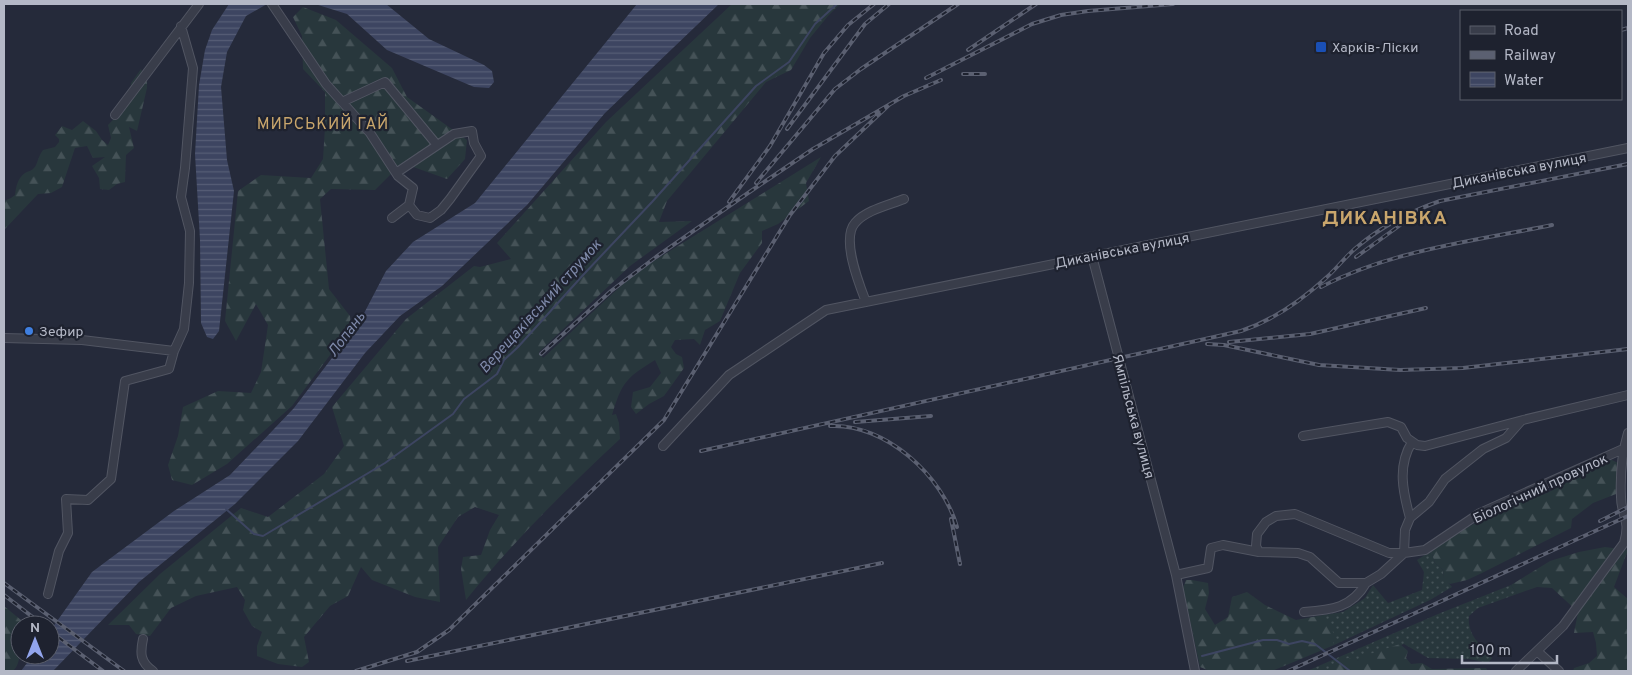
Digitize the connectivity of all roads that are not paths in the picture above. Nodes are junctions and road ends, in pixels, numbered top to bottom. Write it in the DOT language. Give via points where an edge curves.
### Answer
graph roads {
  1 [pos="198,4"];
  2 [pos="272,4"];
  3 [pos="182,26"];
  4 [pos="342,102"];
  5 [pos="115,115"];
  6 [pos="437,145"];
  7 [pos="1628,148"];
  8 [pos="396,173"];
  9 [pos="904,200"];
  10 [pos="409,205"];
  11 [pos="392,218"];
  12 [pos="1092,256"];
  13 [pos="866,302"];
  14 [pos="4,338"];
  15 [pos="174,351"];
  16 [pos="1628,395"];
  17 [pos="1523,420"];
  18 [pos="1628,434"];
  19 [pos="1303,436"];
  20 [pos="1412,442"];
  21 [pos="663,446"];
  22 [pos="1623,449"];
  23 [pos="1410,518"];
  24 [pos="1626,545"];
  25 [pos="1259,552"];
  26 [pos="1404,553"];
  27 [pos="1176,576"];
  28 [pos="1366,583"];
  29 [pos="48,594"];
  30 [pos="1304,612"];
  31 [pos="143,639"];
  32 [pos="1537,651"];
  33 [pos="153,671"];
  34 [pos="1195,671"];
  35 [pos="1516,671"];
  36 [pos="1559,671"];
  1 -- 3 [label="street"];
  2 -- 4 [label="street" via="326,84"];
  3 -- 5 [label="street"];
  3 -- 15 [label="street" via="193,68 181,197 190,231 190,257 184,329"];
  4 -- 6 [label="street" via="385,82"];
  4 -- 8 [label="street" via="370,133"];
  6 -- 8 [label="street"];
  6 -- 10 [label="street" via="454,134 472,131 481,156 441,210 430,218 417,215"];
  7 -- 12 [label="street, Диканівська вулиця"];
  8 -- 10 [label="street" via="412,188"];
  9 -- 13 [label="street" via="864,216 854,224 850,234 857,277"];
  10 -- 11 [label="street"];
  12 -- 13 [label="street, Диканівська вулиця"];
  12 -- 27 [label="street, Ямпільська вулиця"];
  13 -- 21 [label="street, Диканівська вулиця" via="826,310 729,376"];
  14 -- 15 [label="street" via="82,340"];
  15 -- 29 [label="street" via="169,369 125,381 111,479 88,500 66,500 68,533 59,551"];
  16 -- 17 [label="street"];
  17 -- 20 [label="street" via="1426,446"];
  17 -- 23 [label="street" via="1506,438 1483,449 1445,479 1429,502"];
  18 -- 22 [label="street"];
  19 -- 20 [label="street" via="1388,422 1401,427"];
  20 -- 23 [label="street" via="1404,461 1403,490"];
  22 -- 24 [label="street" via="1621,497 1627,521"];
  22 -- 26 [label="street, Біологічний провулок" via="1480,513 1425,550"];
  23 -- 26 [label="street" via="1405,530"];
  24 -- 32 [label="street" via="1563,626"];
  25 -- 26 [label="street" via="1257,534 1266,522 1276,516 1295,514 1389,553"];
  25 -- 27 [label="street" via="1223,544 1211,548 1208,568"];
  25 -- 28 [label="street" via="1298,553 1310,557 1339,583"];
  26 -- 28 [label="street"];
  27 -- 34 [label="street, Ямпільська вулиця"];
  28 -- 30 [label="street" via="1354,599 1333,609"];
  31 -- 33 [label="street" via="140,655"];
  32 -- 35 [label="street"];
  32 -- 36 [label="street"];
}
